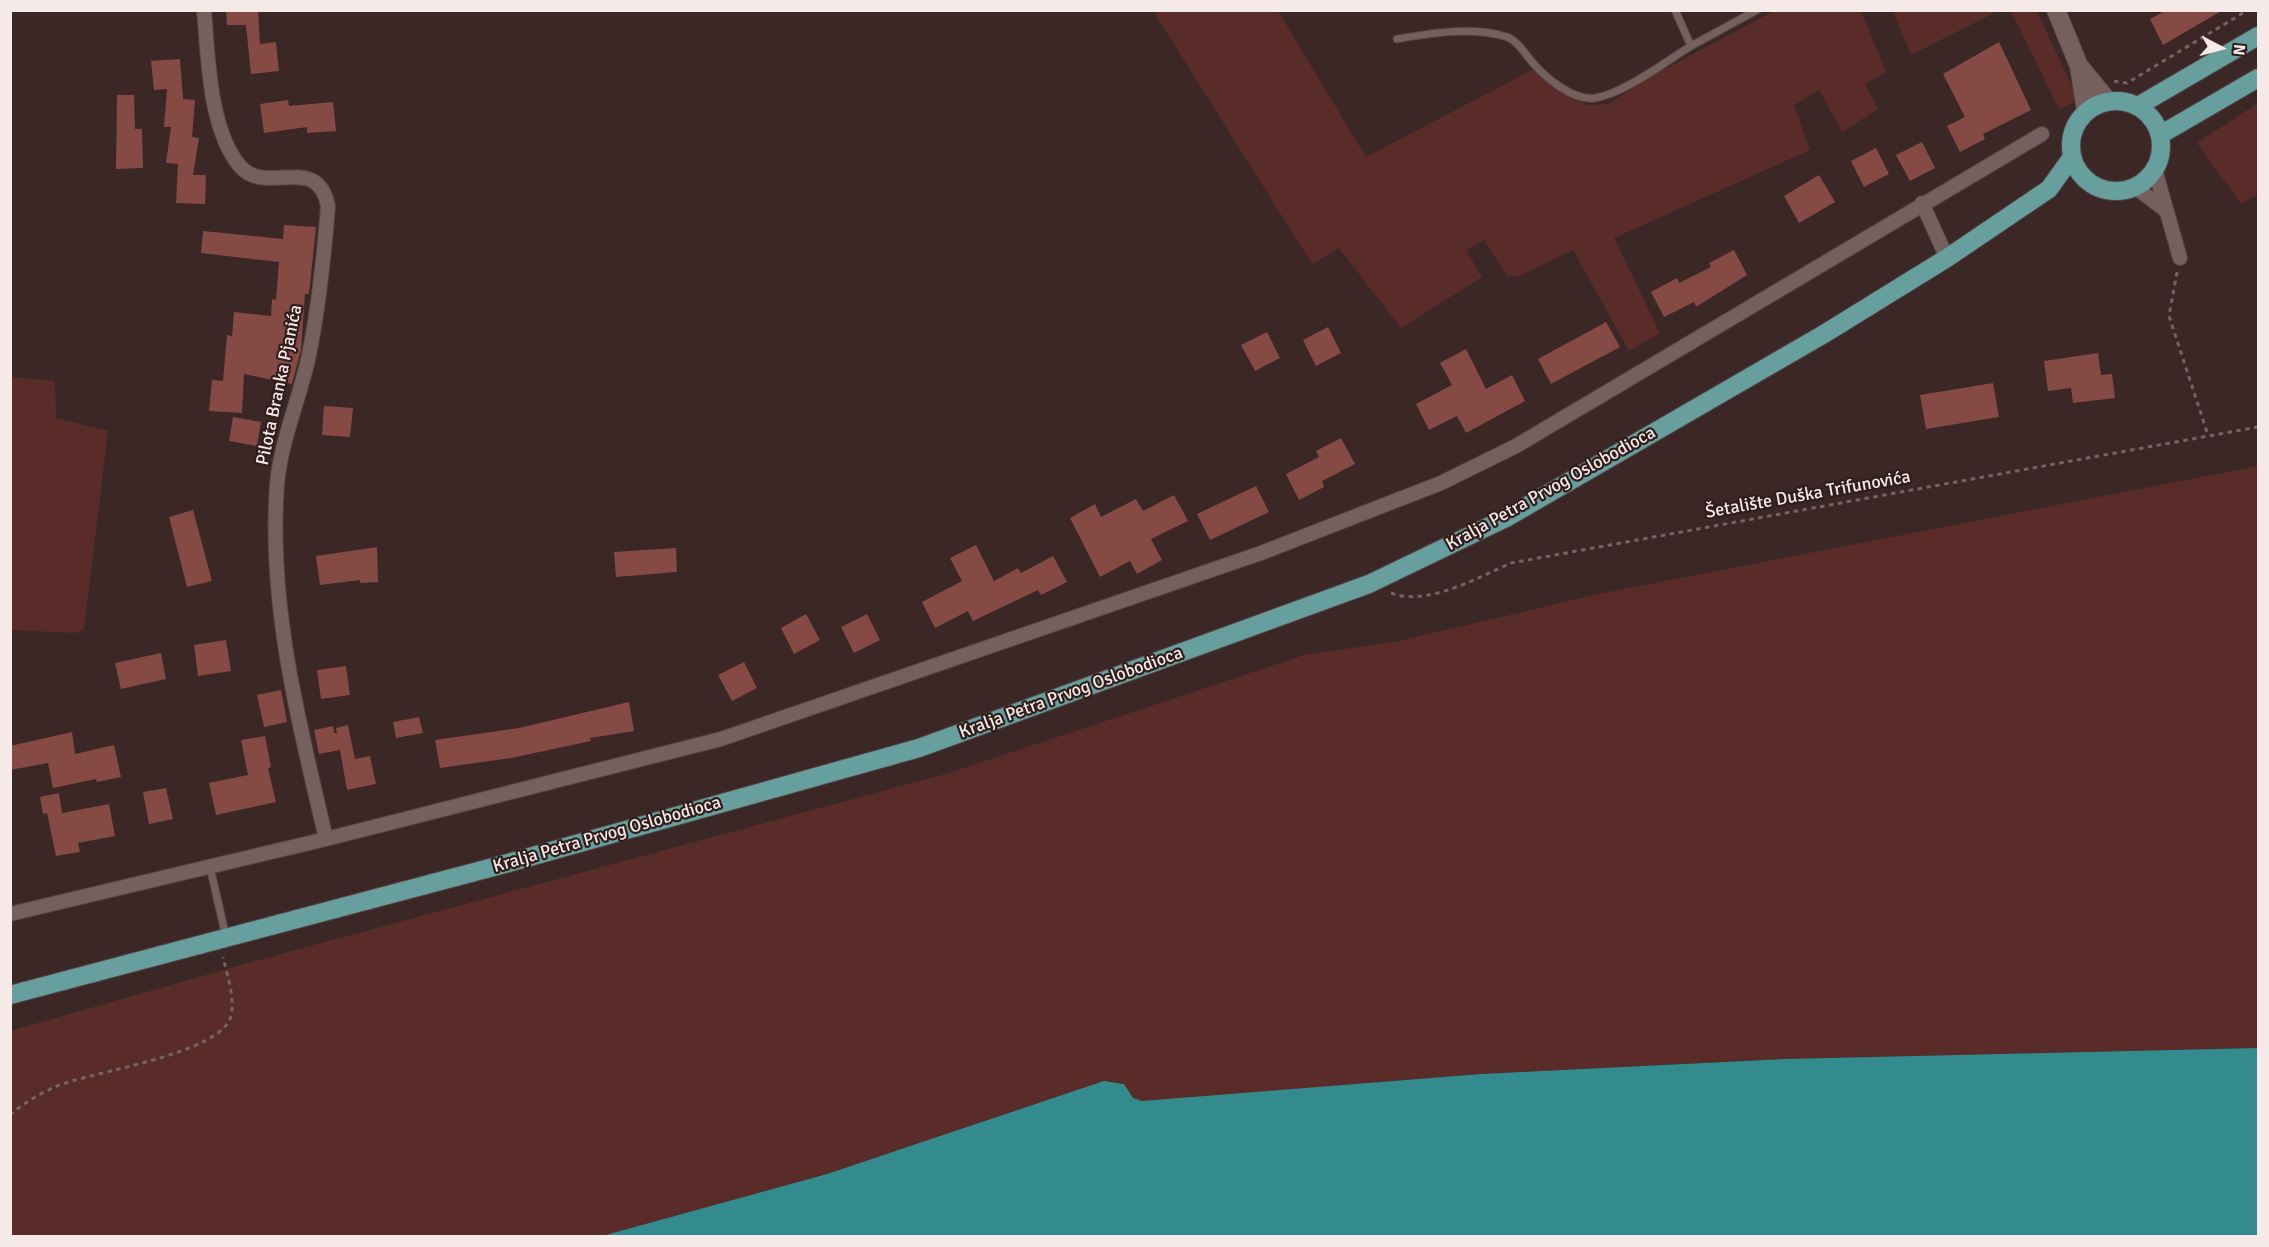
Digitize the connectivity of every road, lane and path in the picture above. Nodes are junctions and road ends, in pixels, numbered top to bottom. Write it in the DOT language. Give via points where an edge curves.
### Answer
graph roads {
  1 [pos="204,10"];
  2 [pos="1675,10"];
  3 [pos="1757,10"];
  4 [pos="2056,10"];
  5 [pos="2248,10"];
  6 [pos="2259,36"];
  7 [pos="1397,39"];
  8 [pos="1691,46"];
  9 [pos="2079,66"];
  10 [pos="2259,78"];
  11 [pos="2104,80"];
  12 [pos="2108,101"];
  13 [pos="2138,106"];
  14 [pos="2086,111"];
  15 [pos="2042,134"];
  16 [pos="2160,135"];
  17 [pos="2072,157"];
  18 [pos="2155,170"];
  19 [pos="2088,182"];
  20 [pos="2135,188"];
  21 [pos="2049,189"];
  22 [pos="1922,203"];
  23 [pos="2165,210"];
  24 [pos="1947,258"];
  25 [pos="2180,258"];
  26 [pos="2259,427"];
  27 [pos="2208,436"];
  28 [pos="1370,584"];
  29 [pos="326,839"];
  30 [pos="210,867"];
  31 [pos="10,914"];
  32 [pos="222,938"];
  33 [pos="10,995"];
  34 [pos="10,1115"];
  1 -- 29 [label="street, Pilota Branka Pjanića" via="209,71 221,134 239,167 255,176 315,180 326,192 328,206 309,356 277,484 280,624"];
  2 -- 8 [label="lane"];
  3 -- 8 [label="lane"];
  4 -- 9 [label="street"];
  5 -- 11 [label="path" via="2127,83"];
  6 -- 13 [label="main road"];
  7 -- 8 [label="lane" via="1462,32 1506,37 1567,91 1586,98 1627,85"];
  9 -- 12 [label="street"];
  9 -- 14 [label="street"];
  10 -- 16 [label="main road"];
  12 -- 13 [label="main road"];
  12 -- 14 [label="main road"];
  13 -- 16 [label="main road" via="2152,118"];
  14 -- 17 [label="main road" via="2073,132"];
  15 -- 22 [label="street"];
  16 -- 18 [label="main road" via="2161,153"];
  17 -- 19 [label="main road"];
  17 -- 21 [label="main road, Kralja Petra Prvog Oslobodioca"];
  18 -- 20 [label="main road"];
  18 -- 23 [label="street"];
  19 -- 20 [label="main road" via="2111,191"];
  19 -- 21 [label="main road, Kralja Petra Prvog Oslobodioca"];
  20 -- 23 [label="street"];
  21 -- 24 [label="main road, Kralja Petra Prvog Oslobodioca"];
  22 -- 24 [label="street"];
  22 -- 29 [label="street" via="1516,446 1441,483 1261,553 721,739"];
  23 -- 25 [label="street"];
  24 -- 28 [label="main road, Kralja Petra Prvog Oslobodioca" via="1824,334 1506,518"];
  25 -- 27 [label="path" via="2169,316"];
  26 -- 27 [label="path, Šetalište Duška Trifunovića"];
  27 -- 28 [label="path, Šetalište Duška Trifunovića" via="1511,563 1442,592 1400,596"];
  28 -- 32 [label="main road, Kralja Petra Prvog Oslobodioca" via="919,748"];
  29 -- 30 [label="street"];
  30 -- 31 [label="street"];
  30 -- 32 [label="lane"];
  32 -- 33 [label="main road, Kralja Petra Prvog Oslobodioca"];
  32 -- 34 [label="path" via="232,1005 231,1018 220,1032 143,1064 57,1086"];
}
